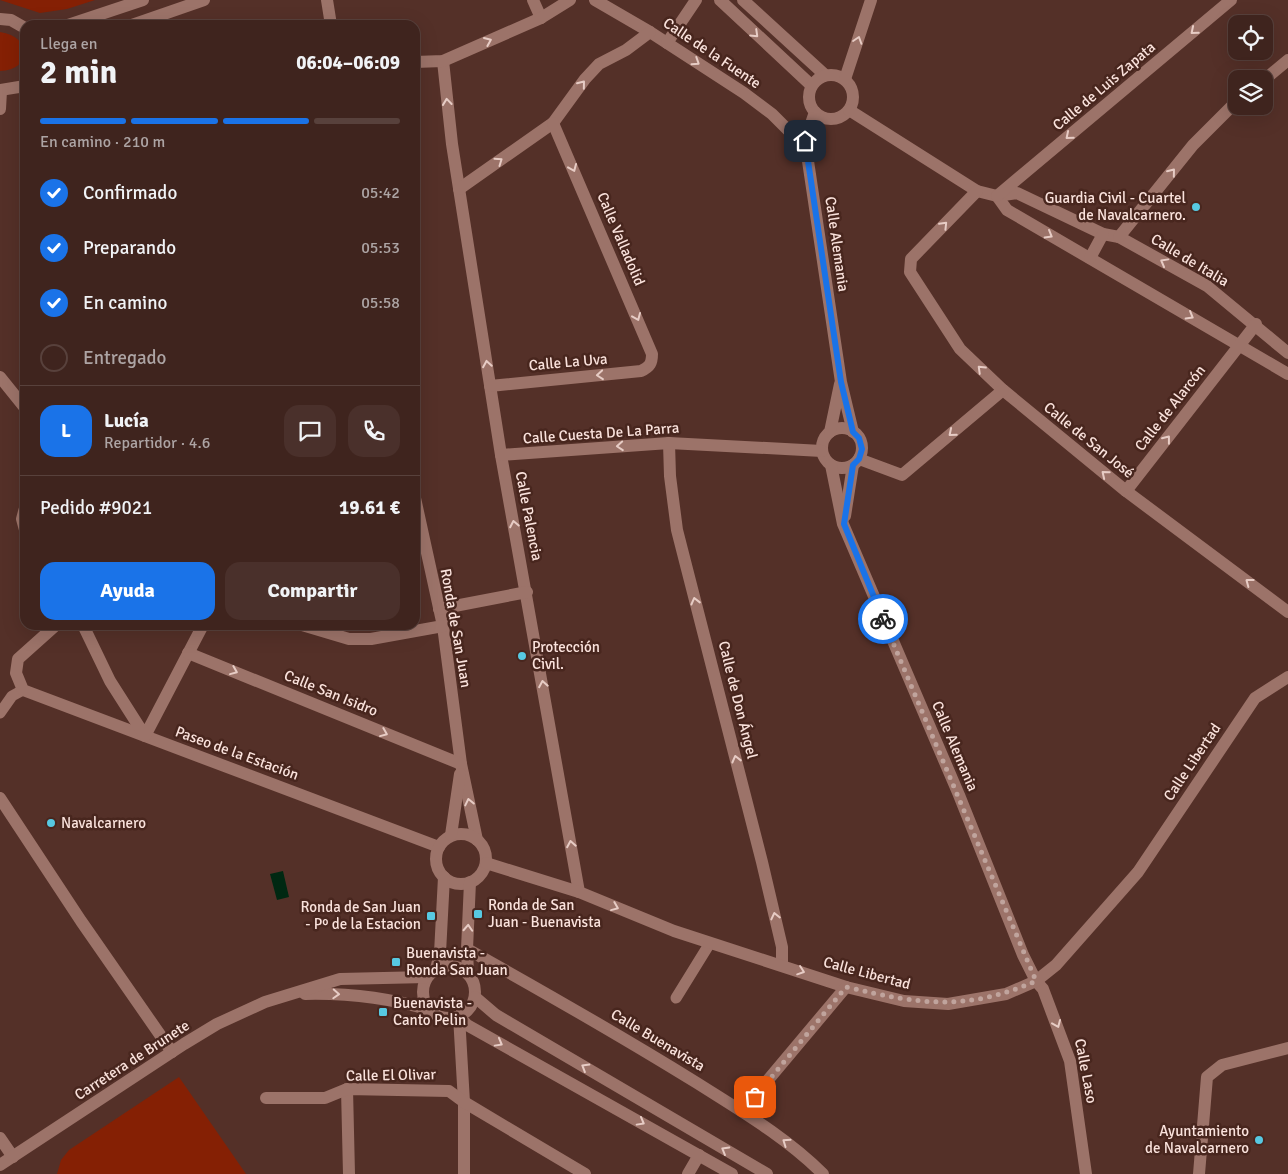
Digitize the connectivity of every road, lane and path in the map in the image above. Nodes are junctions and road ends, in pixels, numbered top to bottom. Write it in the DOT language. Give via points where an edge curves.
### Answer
graph roads {
  1 [pos="143,0"];
  2 [pos="204,0"];
  3 [pos="327,0"];
  4 [pos="533,0"];
  5 [pos="570,0"];
  6 [pos="595,0"];
  7 [pos="696,0"];
  8 [pos="720,0"];
  9 [pos="743,0"];
  10 [pos="871,0"];
  11 [pos="1231,0"];
  12 [pos="541,18"];
  13 [pos="0,19"];
  14 [pos="83,20"];
  15 [pos="146,20"];
  16 [pos="330,20"];
  17 [pos="20,25"];
  18 [pos="650,32"];
  19 [pos="667,43"];
  20 [pos="1288,60"];
  21 [pos="443,61"];
  22 [pos="420,62"];
  23 [pos="1273,72"];
  24 [pos="824,75"];
  25 [pos="845,79"];
  26 [pos="811,85"];
  27 [pos="20,87"];
  28 [pos="1,91"];
  29 [pos="0,109"];
  30 [pos="849,110"];
  31 [pos="1228,110"];
  32 [pos="815,112"];
  33 [pos="553,123"];
  34 [pos="805,141"];
  35 [pos="459,189"];
  36 [pos="977,191"];
  37 [pos="997,196"];
  38 [pos="1103,234"];
  39 [pos="1120,237"];
  40 [pos="1090,258"];
  41 [pos="1256,324"];
  42 [pos="1241,344"];
  43 [pos="1288,353"];
  44 [pos="648,368"];
  45 [pos="1288,374"];
  46 [pos="0,376"];
  47 [pos="841,382"];
  48 [pos="490,386"];
  49 [pos="1003,390"];
  50 [pos="20,402"];
  51 [pos="830,432"];
  52 [pos="853,432"];
  53 [pos="669,443"];
  54 [pos="822,451"];
  55 [pos="501,455"];
  56 [pos="856,462"];
  57 [pos="831,465"];
  58 [pos="1126,491"];
  59 [pos="844,524"];
  60 [pos="420,531"];
  61 [pos="527,592"];
  62 [pos="439,609"];
  63 [pos="1288,612"];
  64 [pos="442,626"];
  65 [pos="50,630"];
  66 [pos="85,630"];
  67 [pos="200,630"];
  68 [pos="319,630"];
  69 [pos="188,653"];
  70 [pos="1288,677"];
  71 [pos="23,690"];
  72 [pos="0,714"];
  73 [pos="145,736"];
  74 [pos="461,764"];
  75 [pos="0,798"];
  76 [pos="452,835"];
  77 [pos="478,840"];
  78 [pos="439,847"];
  79 [pos="486,864"];
  80 [pos="444,877"];
  81 [pos="470,882"];
  82 [pos="579,892"];
  83 [pos="710,942"];
  84 [pos="467,949"];
  85 [pos="782,964"];
  86 [pos="431,973"];
  87 [pos="468,974"];
  88 [pos="1036,981"];
  89 [pos="846,987"];
  90 [pos="288,995"];
  91 [pos="475,997"];
  92 [pos="676,998"];
  93 [pos="430,1010"];
  94 [pos="459,1016"];
  95 [pos="1288,1048"];
  96 [pos="172,1052"];
  97 [pos="347,1089"];
  98 [pos="266,1098"];
  99 [pos="464,1102"];
  100 [pos="742,1111"];
  101 [pos="0,1138"];
  102 [pos="699,1155"];
  103 [pos="13,1157"];
  104 [pos="0,1165"];
  105 [pos="349,1174"];
  106 [pos="464,1174"];
  107 [pos="585,1174"];
  108 [pos="688,1174"];
  109 [pos="732,1174"];
  110 [pos="767,1174"];
  111 [pos="823,1174"];
  112 [pos="1086,1174"];
  113 [pos="1199,1174"];
  1 -- 14 [label="street"];
  2 -- 15 [label="street"];
  3 -- 16 [label="street"];
  4 -- 12 [label="street"];
  5 -- 12 [label="street"];
  6 -- 18 [label="street, Calle de la Fuente"];
  7 -- 19 [label="street"];
  8 -- 26 [label="street, one-way"];
  9 -- 24 [label="street"];
  25 -- 10 [label="street, one-way"];
  11 -- 37 [label="street, Calle de Luis Zapata, one-way"];
  21 -- 12 [label="street, one-way"];
  13 -- 17 [label="street"];
  18 -- 19 [label="street, Calle de la Fuente"];
  33 -- 18 [label="street, one-way" via="600,64"];
  19 -- 34 [label="street, Calle de la Fuente, one-way" via="744,93 792,134"];
  20 -- 23 [label="street"];
  21 -- 22 [label="street"];
  35 -- 21 [label="street, Calle Palencia, one-way"];
  24 -- 25 [label="street"];
  24 -- 26 [label="street"];
  25 -- 30 [label="street" via="853,92"];
  26 -- 32 [label="street" via="809,98"];
  27 -- 28 [label="street"];
  28 -- 29 [label="street"];
  30 -- 32 [label="street" via="842,117 829,119"];
  30 -- 36 [label="street"];
  39 -- 31 [label="street, one-way" via="1193,145"];
  32 -- 34 [label="street, Calle Alemania"];
  35 -- 33 [label="street, one-way"];
  33 -- 44 [label="street, Calle Valladolid, one-way" via="652,354"];
  34 -- 47 [label="street, Calle Alemania"];
  48 -- 35 [label="street, Calle Palencia, one-way"];
  36 -- 37 [label="street, Calle de Italia"];
  49 -- 36 [label="street, Calle de San José, one-way" via="960,348 910,272 911,259"];
  37 -- 38 [label="street, Calle de Italia" via="1017,193"];
  37 -- 40 [label="street, one-way" via="1007,210"];
  38 -- 39 [label="street, Calle de Italia"];
  38 -- 40 [label="street"];
  41 -- 39 [label="street, Calle de Italia, one-way" via="1207,286"];
  40 -- 42 [label="street, one-way"];
  41 -- 42 [label="street"];
  41 -- 43 [label="street, Calle de Italia"];
  42 -- 45 [label="street"];
  58 -- 42 [label="street, Calle de Alarcón, one-way"];
  44 -- 48 [label="street, Calle La Uva, one-way"];
  46 -- 50 [label="street"];
  47 -- 51 [label="street, Calle Alemania"];
  47 -- 52 [label="street, Calle Alemania"];
  48 -- 55 [label="street, Calle Palencia"];
  49 -- 56 [label="street, one-way" via="902,475"];
  58 -- 49 [label="street, Calle de San José, one-way"];
  51 -- 52 [label="street" via="841,428"];
  51 -- 54 [label="street" via="823,441"];
  52 -- 56 [label="street" via="862,449"];
  53 -- 54 [label="street, Calle Cuesta De La Parra"];
  53 -- 55 [label="street, Calle Cuesta De La Parra, one-way"];
  85 -- 53 [label="street, Calle de Don Ángel, one-way" via="782,947 762,862 677,530"];
  54 -- 57 [label="street"];
  61 -- 55 [label="street, Calle Palencia, one-way"];
  56 -- 57 [label="street" via="841,468"];
  56 -- 59 [label="street"];
  57 -- 59 [label="street, Calle Alemania"];
  63 -- 58 [label="street, Calle de San José, one-way"];
  59 -- 88 [label="street, Calle Alemania"];
  60 -- 62 [label="street, Ronda de San Juan"];
  61 -- 62 [label="street"];
  82 -- 61 [label="street, Calle Palencia, one-way"];
  62 -- 64 [label="street, Ronda de San Juan"];
  64 -- 68 [label="street" via="371,639 349,639"];
  64 -- 74 [label="street, Ronda de San Juan"];
  65 -- 71 [label="street" via="18,659 16,673"];
  66 -- 73 [label="street" via="110,682"];
  67 -- 69 [label="street"];
  69 -- 73 [label="street"];
  69 -- 74 [label="street, Calle San Isidro, one-way"];
  70 -- 88 [label="street, Calle Libertad" via="1254,698 1138,872 1056,966"];
  71 -- 72 [label="street" via="12,696"];
  71 -- 73 [label="street, Paseo de la Estación"];
  73 -- 78 [label="street, Paseo de la Estación"];
  74 -- 76 [label="street, Ronda de San Juan"];
  77 -- 74 [label="street, Ronda de San Juan, one-way"];
  75 -- 96 [label="street" via="80,921"];
  76 -- 77 [label="street" via="462,833"];
  76 -- 78 [label="street"];
  77 -- 79 [label="street, Ronda de San Juan" via="484,847"];
  78 -- 80 [label="street" via="436,856"];
  79 -- 81 [label="street" via="478,877"];
  79 -- 82 [label="street, Calle Libertad"];
  80 -- 81 [label="street" via="453,882"];
  80 -- 86 [label="street" via="440,953"];
  84 -- 81 [label="street, one-way"];
  82 -- 83 [label="street, Calle Libertad, one-way" via="674,931"];
  83 -- 85 [label="street, Calle Libertad"];
  83 -- 92 [label="street"];
  84 -- 87 [label="street"];
  84 -- 100 [label="street, Calle Buenavista" via="614,1032"];
  85 -- 89 [label="street, Calle Libertad, one-way"];
  86 -- 87 [label="street" via="453,966"];
  86 -- 90 [label="street, Carretera de Brunete" via="340,980"];
  86 -- 93 [label="street" via="423,995"];
  87 -- 91 [label="street" via="473,981"];
  88 -- 89 [label="street, Calle Libertad" via="1006,994 948,1004 904,1001"];
  88 -- 112 [label="street, Calle Laso, one-way" via="1068,1053"];
  89 -- 100 [label="street"];
  90 -- 93 [label="street, Carretera de Brunete, one-way" via="338,993"];
  90 -- 96 [label="street, Carretera de Brunete" via="217,1024"];
  91 -- 94 [label="street" via="470,1008"];
  110 -- 91 [label="street, one-way" via="496,1015"];
  93 -- 94 [label="street" via="443,1018"];
  94 -- 99 [label="street"];
  94 -- 102 [label="street, one-way" via="467,1025"];
  95 -- 113 [label="street" via="1222,1065 1207,1077"];
  96 -- 103 [label="street, Carretera de Brunete"];
  97 -- 98 [label="street, Calle El Olivar" via="325,1098"];
  97 -- 99 [label="street, Calle El Olivar" via="449,1091"];
  97 -- 105 [label="street"];
  99 -- 106 [label="street"];
  99 -- 107 [label="street, Calle El Olivar"];
  111 -- 100 [label="street, Calle Buenavista, one-way" via="800,1151"];
  101 -- 103 [label="street"];
  102 -- 108 [label="street"];
  102 -- 109 [label="street"];
  103 -- 104 [label="street, Carretera de Brunete"];
}
